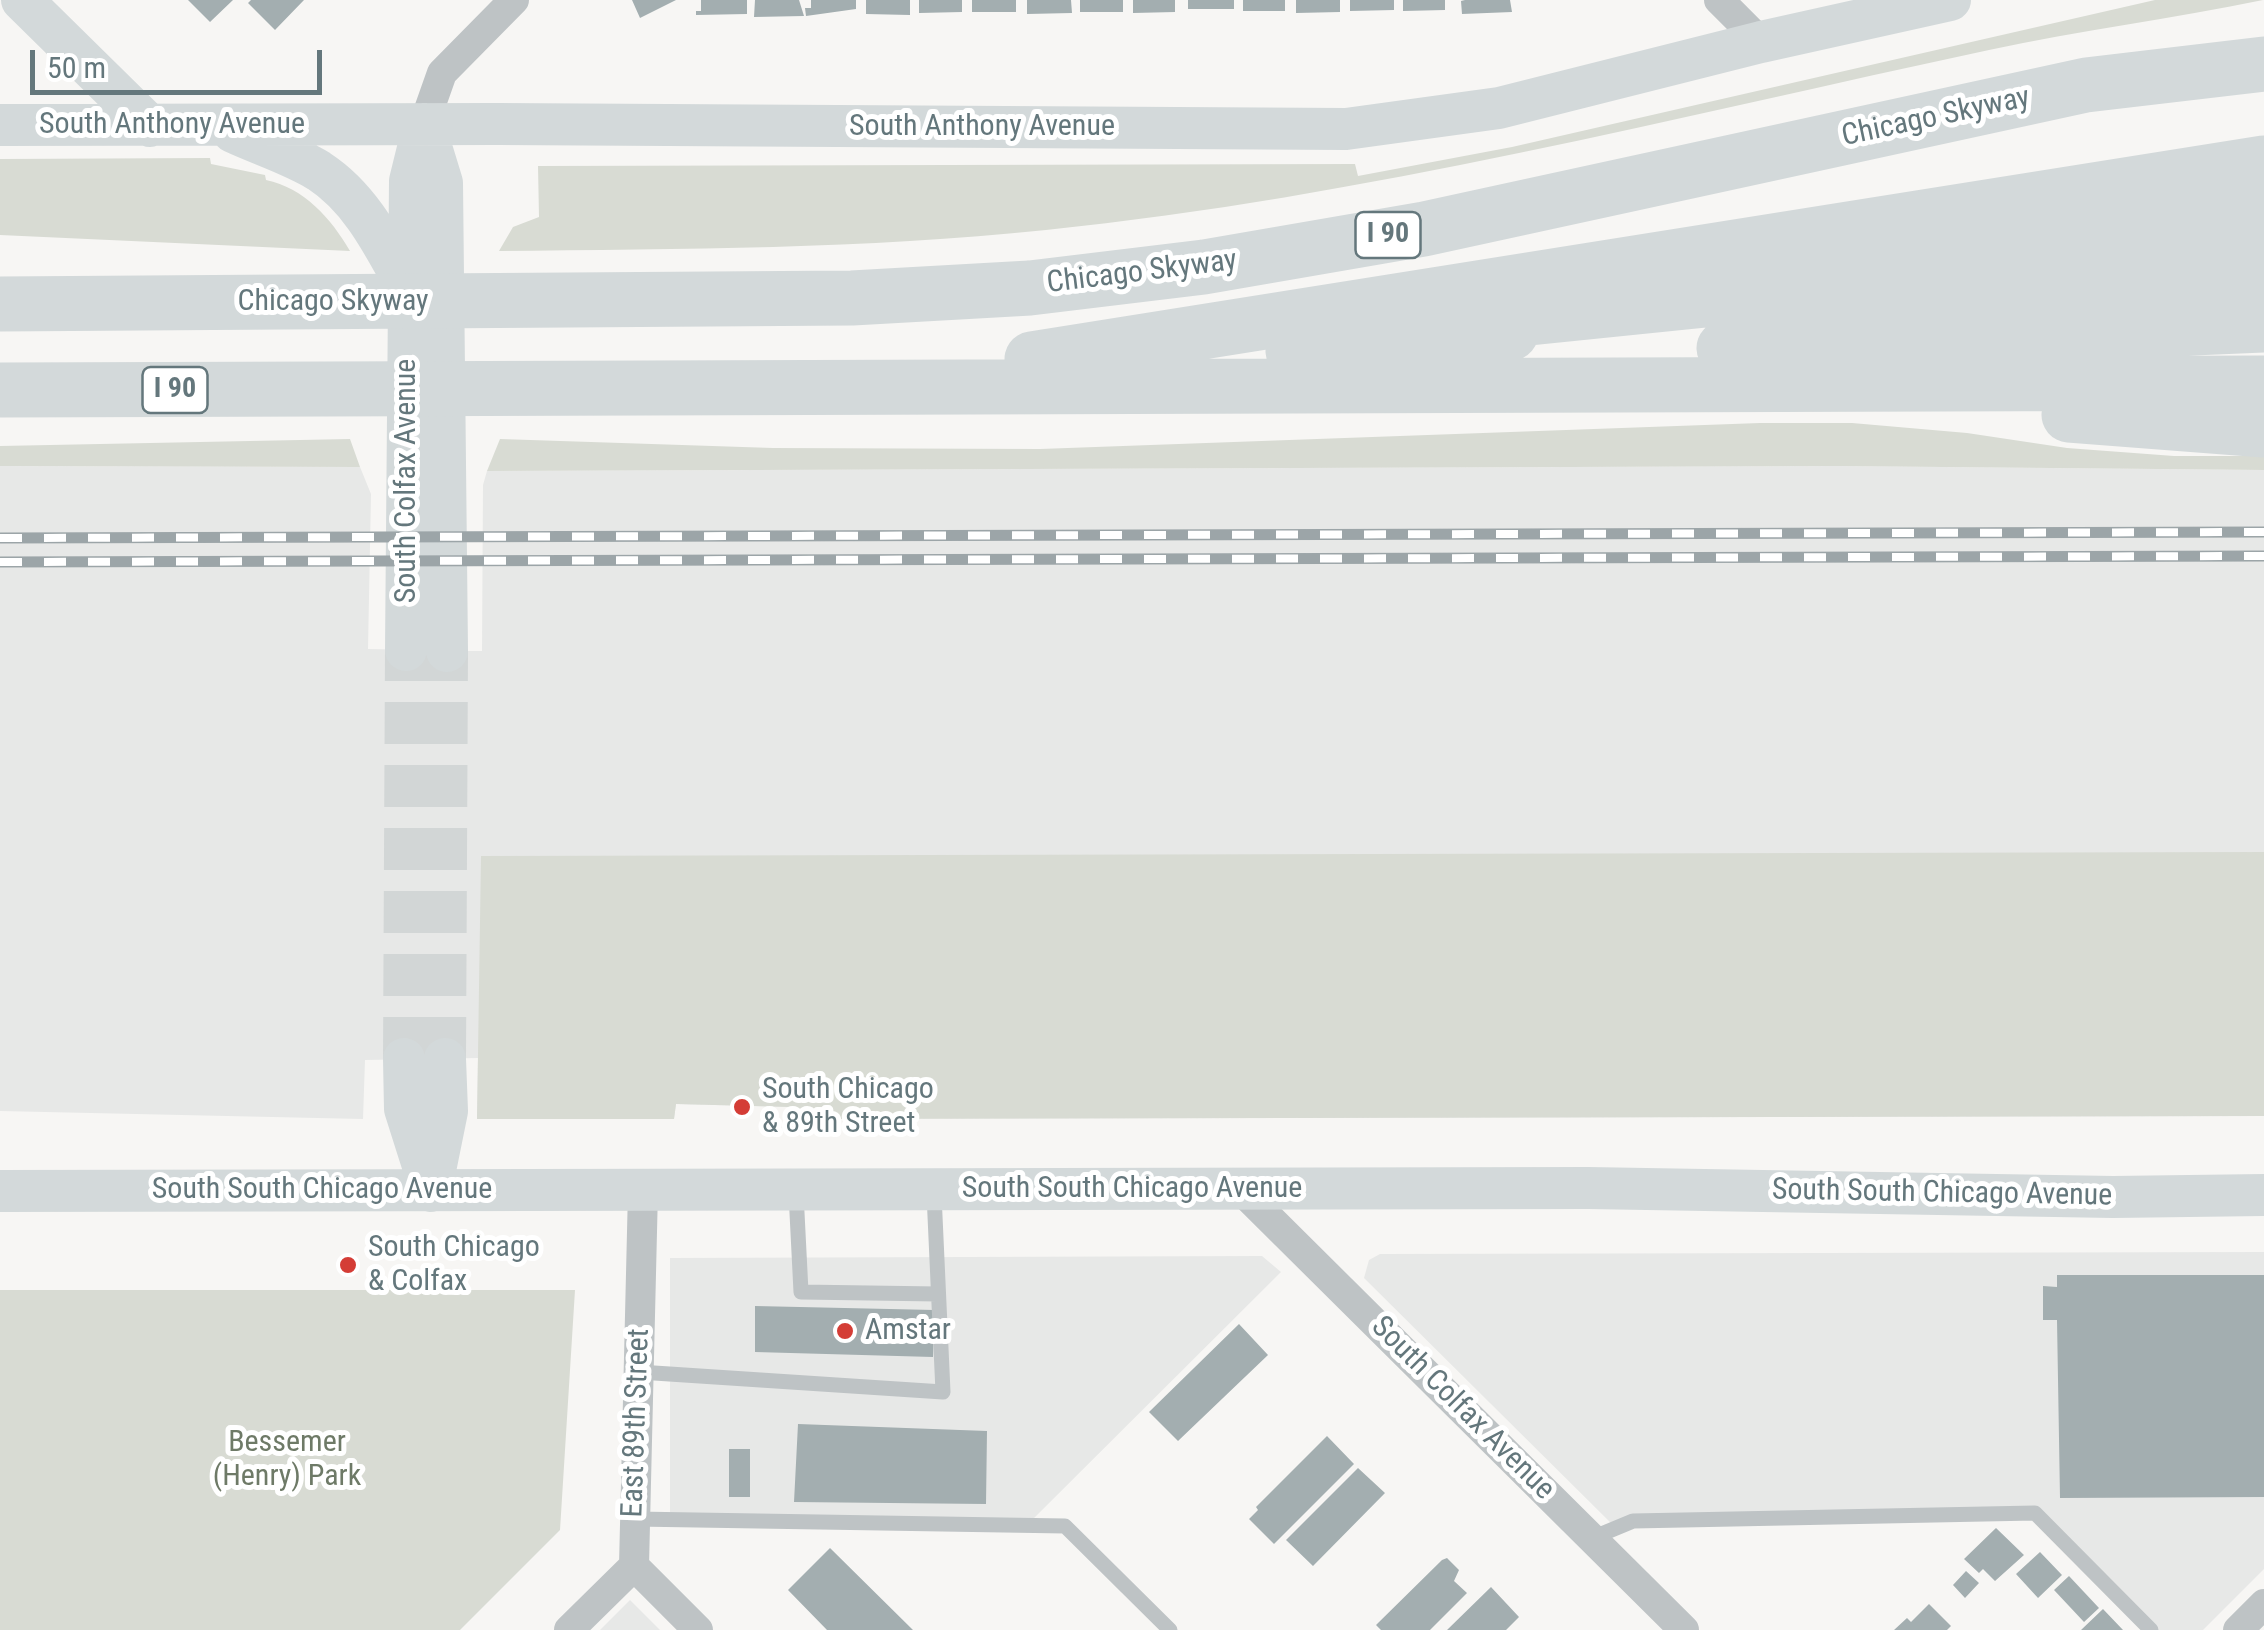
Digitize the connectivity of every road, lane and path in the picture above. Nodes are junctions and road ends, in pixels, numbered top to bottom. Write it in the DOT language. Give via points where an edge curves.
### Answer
graph roads {
  1 [pos="22,0"];
  2 [pos="1719,0"];
  3 [pos="1950,0"];
  4 [pos="498,5"];
  5 [pos="1761,42"];
  6 [pos="2264,64"];
  7 [pos="424,124"];
  8 [pos="0,125"];
  9 [pos="150,126"];
  10 [pos="219,126"];
  11 [pos="2264,163"];
  12 [pos="2264,190"];
  13 [pos="2264,216"];
  14 [pos="2264,243"];
  15 [pos="2264,270"];
  16 [pos="0,290"];
  17 [pos="409,290"];
  18 [pos="2264,298"];
  19 [pos="0,304"];
  20 [pos="93,304"];
  21 [pos="2264,325"];
  22 [pos="2264,354"];
  23 [pos="2264,382"];
  24 [pos="871,386"];
  25 [pos="0,390"];
  26 [pos="2264,408"];
  27 [pos="2264,430"];
  28 [pos="424,1059"];
  29 [pos="1240,1189"];
  30 [pos="0,1190"];
  31 [pos="644,1190"];
  32 [pos="796,1190"];
  33 [pos="934,1190"];
  34 [pos="430,1191"];
  35 [pos="2264,1194"];
  36 [pos="938,1294"];
  37 [pos="639,1372"];
  38 [pos="635,1519"];
  39 [pos="1592,1538"];
  40 [pos="634,1566"];
  41 [pos="2264,1604"];
  42 [pos="569,1630"];
  43 [pos="698,1630"];
  44 [pos="1170,1630"];
  45 [pos="1684,1630"];
  46 [pos="2151,1630"];
  47 [pos="2238,1630"];
  1 -- 9 [label="main road"];
  2 -- 5 [label="street"];
  3 -- 5 [label="main road, South Anthony Avenue"];
  4 -- 7 [label="street" via="442,73"];
  5 -- 7 [label="main road, South Anthony Avenue" via="1499,108 1346,129"];
  6 -- 20 [label="highway, Chicago Skyway / I 90" via="2086,85 1462,221 1204,267 1030,288 852,298"];
  7 -- 10 [label="main road, South Anthony Avenue"];
  7 -- 17 [label="main road, South Colfax Avenue" via="410,182"];
  7 -- 17 [label="main road, South Colfax Avenue" via="442,183 427,651"];
  8 -- 9 [label="main road, South Anthony Avenue"];
  9 -- 10 [label="main road, South Anthony Avenue"];
  10 -- 17 [label="main road" via="332,181 368,218"];
  11 -- 24 [label="highway, I 90"];
  12 -- 24 [label="highway, I 90"];
  13 -- 24 [label="highway, I 90"];
  14 -- 24 [label="highway, I 90"];
  15 -- 24 [label="highway, I 90"];
  16 -- 20 [label="highway"];
  18 -- 24 [label="highway, I 90"];
  19 -- 20 [label="highway, Chicago Skyway / I 90"];
  21 -- 24 [label="highway, I 90"];
  22 -- 24 [label="highway, I 90"];
  23 -- 24 [label="highway, I 90"];
  24 -- 25 [label="highway, I 90"];
  24 -- 26 [label="highway, I 90"];
  24 -- 27 [label="highway, I 90" via="1896,403"];
  28 -- 34 [label="main road" via="405,1109"];
  29 -- 33 [label="main road, South South Chicago Avenue"];
  29 -- 35 [label="main road, South South Chicago Avenue"];
  29 -- 39 [label="street, South Colfax Avenue"];
  30 -- 34 [label="main road, South South Chicago Avenue"];
  31 -- 32 [label="main road, South South Chicago Avenue"];
  31 -- 34 [label="main road, South South Chicago Avenue"];
  31 -- 37 [label="street, East 89th Street"];
  32 -- 33 [label="main road, South South Chicago Avenue"];
  32 -- 36 [label="lane" via="802,1292"];
  33 -- 36 [label="lane"];
  36 -- 37 [label="lane" via="943,1392"];
  37 -- 38 [label="street, East 89th Street"];
  38 -- 40 [label="street, East 89th Street"];
  38 -- 44 [label="lane" via="1065,1526"];
  39 -- 45 [label="street, South Colfax Avenue"];
  39 -- 46 [label="lane" via="1633,1521 2035,1513"];
  40 -- 42 [label="street"];
  40 -- 43 [label="street"];
  41 -- 47 [label="street"];
}
